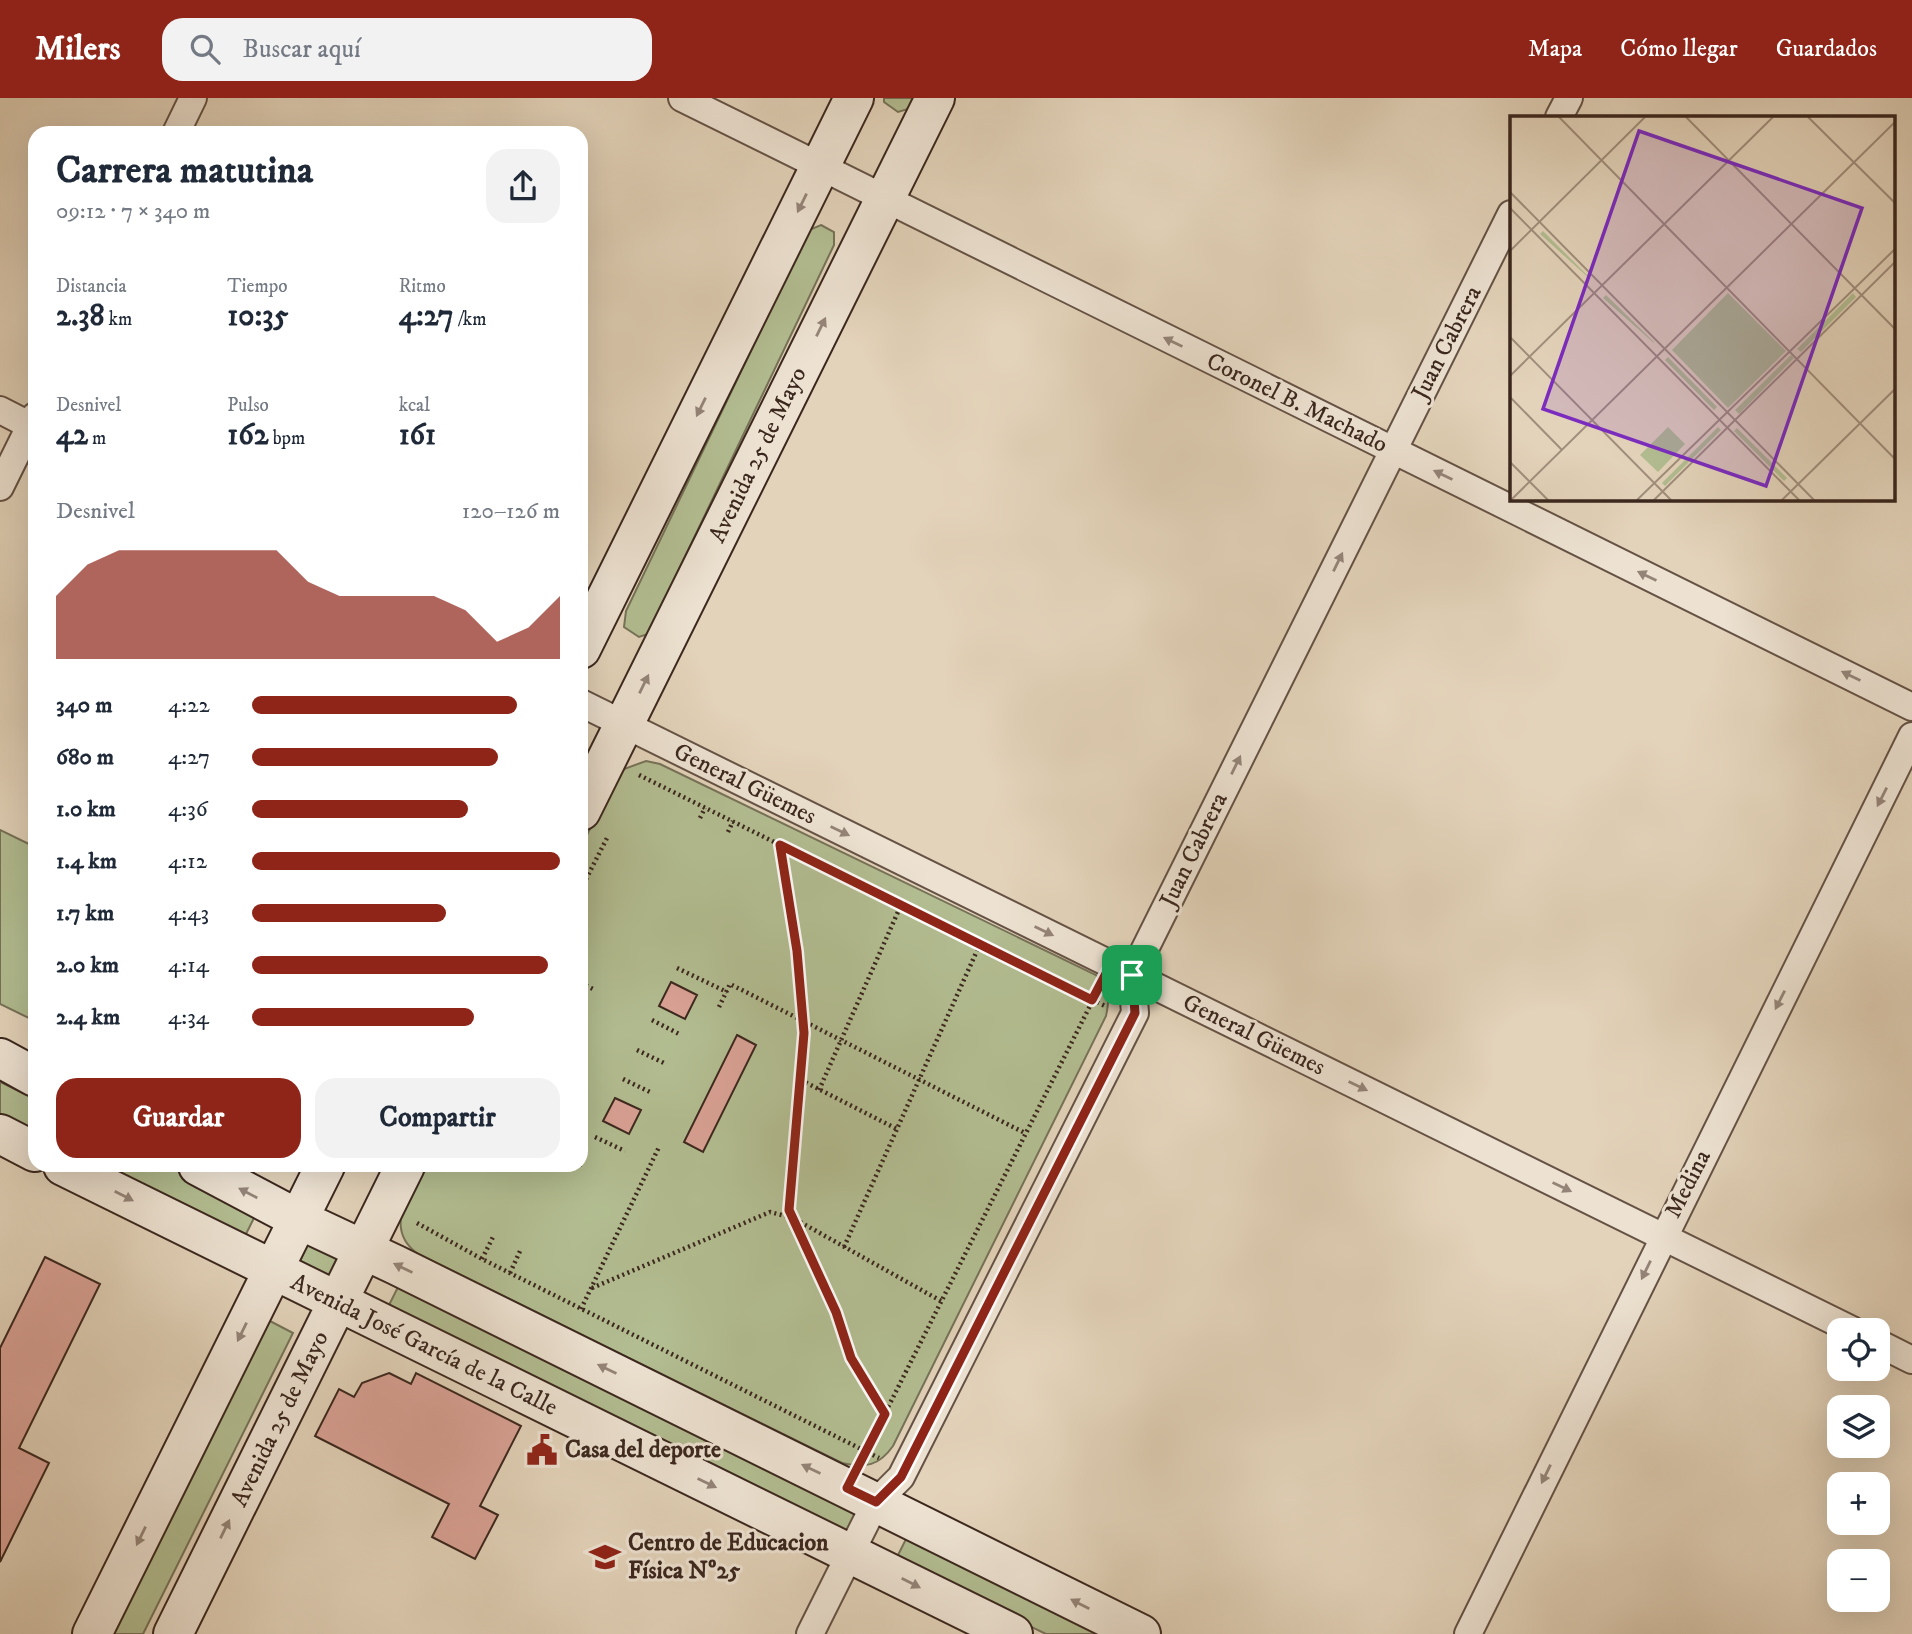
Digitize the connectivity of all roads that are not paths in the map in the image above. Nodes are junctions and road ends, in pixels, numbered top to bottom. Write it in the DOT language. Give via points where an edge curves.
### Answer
graph roads {
  1 [pos="193,98"];
  2 [pos="682,98"];
  3 [pos="854,98"];
  4 [pos="935,98"];
  5 [pos="1569,98"];
  6 [pos="1560,116"];
  7 [pos="179,126"];
  8 [pos="820,167"];
  9 [pos="884,200"];
  10 [pos="1510,216"];
  11 [pos="0,410"];
  12 [pos="28,421"];
  13 [pos="28,433"];
  14 [pos="1393,451"];
  15 [pos="0,487"];
  16 [pos="588,635"];
  17 [pos="1912,706"];
  18 [pos="588,707"];
  19 [pos="624,725"];
  20 [pos="1912,736"];
  21 [pos="588,797"];
  22 [pos="1121,969"];
  23 [pos="0,1058"];
  24 [pos="28,1073"];
  25 [pos="0,1134"];
  26 [pos="28,1148"];
  27 [pos="75,1172"];
  28 [pos="209,1172"];
  29 [pos="322,1172"];
  30 [pos="402,1172"];
  31 [pos="298,1219"];
  32 [pos="1662,1236"];
  33 [pos="364,1249"];
  34 [pos="273,1271"];
  35 [pos="337,1303"];
  36 [pos="1828,1318"];
  37 [pos="1890,1349"];
  38 [pos="1912,1360"];
  39 [pos="862,1495"];
  40 [pos="852,1553"];
  41 [pos="92,1634"];
  42 [pos="173,1634"];
  43 [pos="810,1634"];
  44 [pos="1013,1634"];
  45 [pos="1141,1634"];
  46 [pos="1468,1634"];
  1 -- 7 [label="street"];
  2 -- 8 [label="street, Coronel B. Machado"];
  3 -- 8 [label="main road"];
  4 -- 9 [label="main road, Avenida 25 de Mayo"];
  5 -- 6 [label="street"];
  8 -- 9 [label="street, Coronel B. Machado"];
  8 -- 16 [label="main road, one-way"];
  14 -- 9 [label="street, Coronel B. Machado, one-way"];
  19 -- 9 [label="main road, Avenida 25 de Mayo, one-way"];
  10 -- 14 [label="street, Juan Cabrera"];
  11 -- 12 [label="street"];
  13 -- 15 [label="street"];
  17 -- 14 [label="street, Coronel B. Machado, one-way"];
  22 -- 14 [label="street, Juan Cabrera, one-way"];
  18 -- 19 [label="street, General Güemes"];
  19 -- 21 [label="main road, Avenida 25 de Mayo"];
  19 -- 22 [label="street, General Güemes, one-way"];
  20 -- 32 [label="street, Medina, one-way"];
  22 -- 32 [label="street, General Güemes, one-way"];
  22 -- 39 [label="street" via="1135,1013 905,1471"];
  23 -- 24 [label="main road"];
  25 -- 26 [label="main road"];
  27 -- 34 [label="main road, Avenida José García de la Calle, one-way"];
  31 -- 28 [label="main road, one-way"];
  29 -- 31 [label="main road"];
  30 -- 33 [label="main road, Avenida 25 de Mayo"];
  31 -- 33 [label="main road"];
  31 -- 34 [label="main road"];
  32 -- 36 [label="street, General Güemes"];
  32 -- 46 [label="street, Medina, one-way"];
  33 -- 35 [label="main road, Avenida 25 de Mayo"];
  39 -- 33 [label="main road, one-way"];
  34 -- 35 [label="main road, Avenida José García de la Calle"];
  34 -- 41 [label="main road, one-way"];
  35 -- 40 [label="main road, Avenida José García de la Calle, one-way"];
  42 -- 35 [label="main road, Avenida 25 de Mayo, one-way"];
  37 -- 38 [label="street"];
  39 -- 40 [label="street"];
  45 -- 39 [label="main road, one-way"];
  40 -- 43 [label="street"];
  40 -- 44 [label="main road, Avenida José García de la Calle, one-way"];
}
